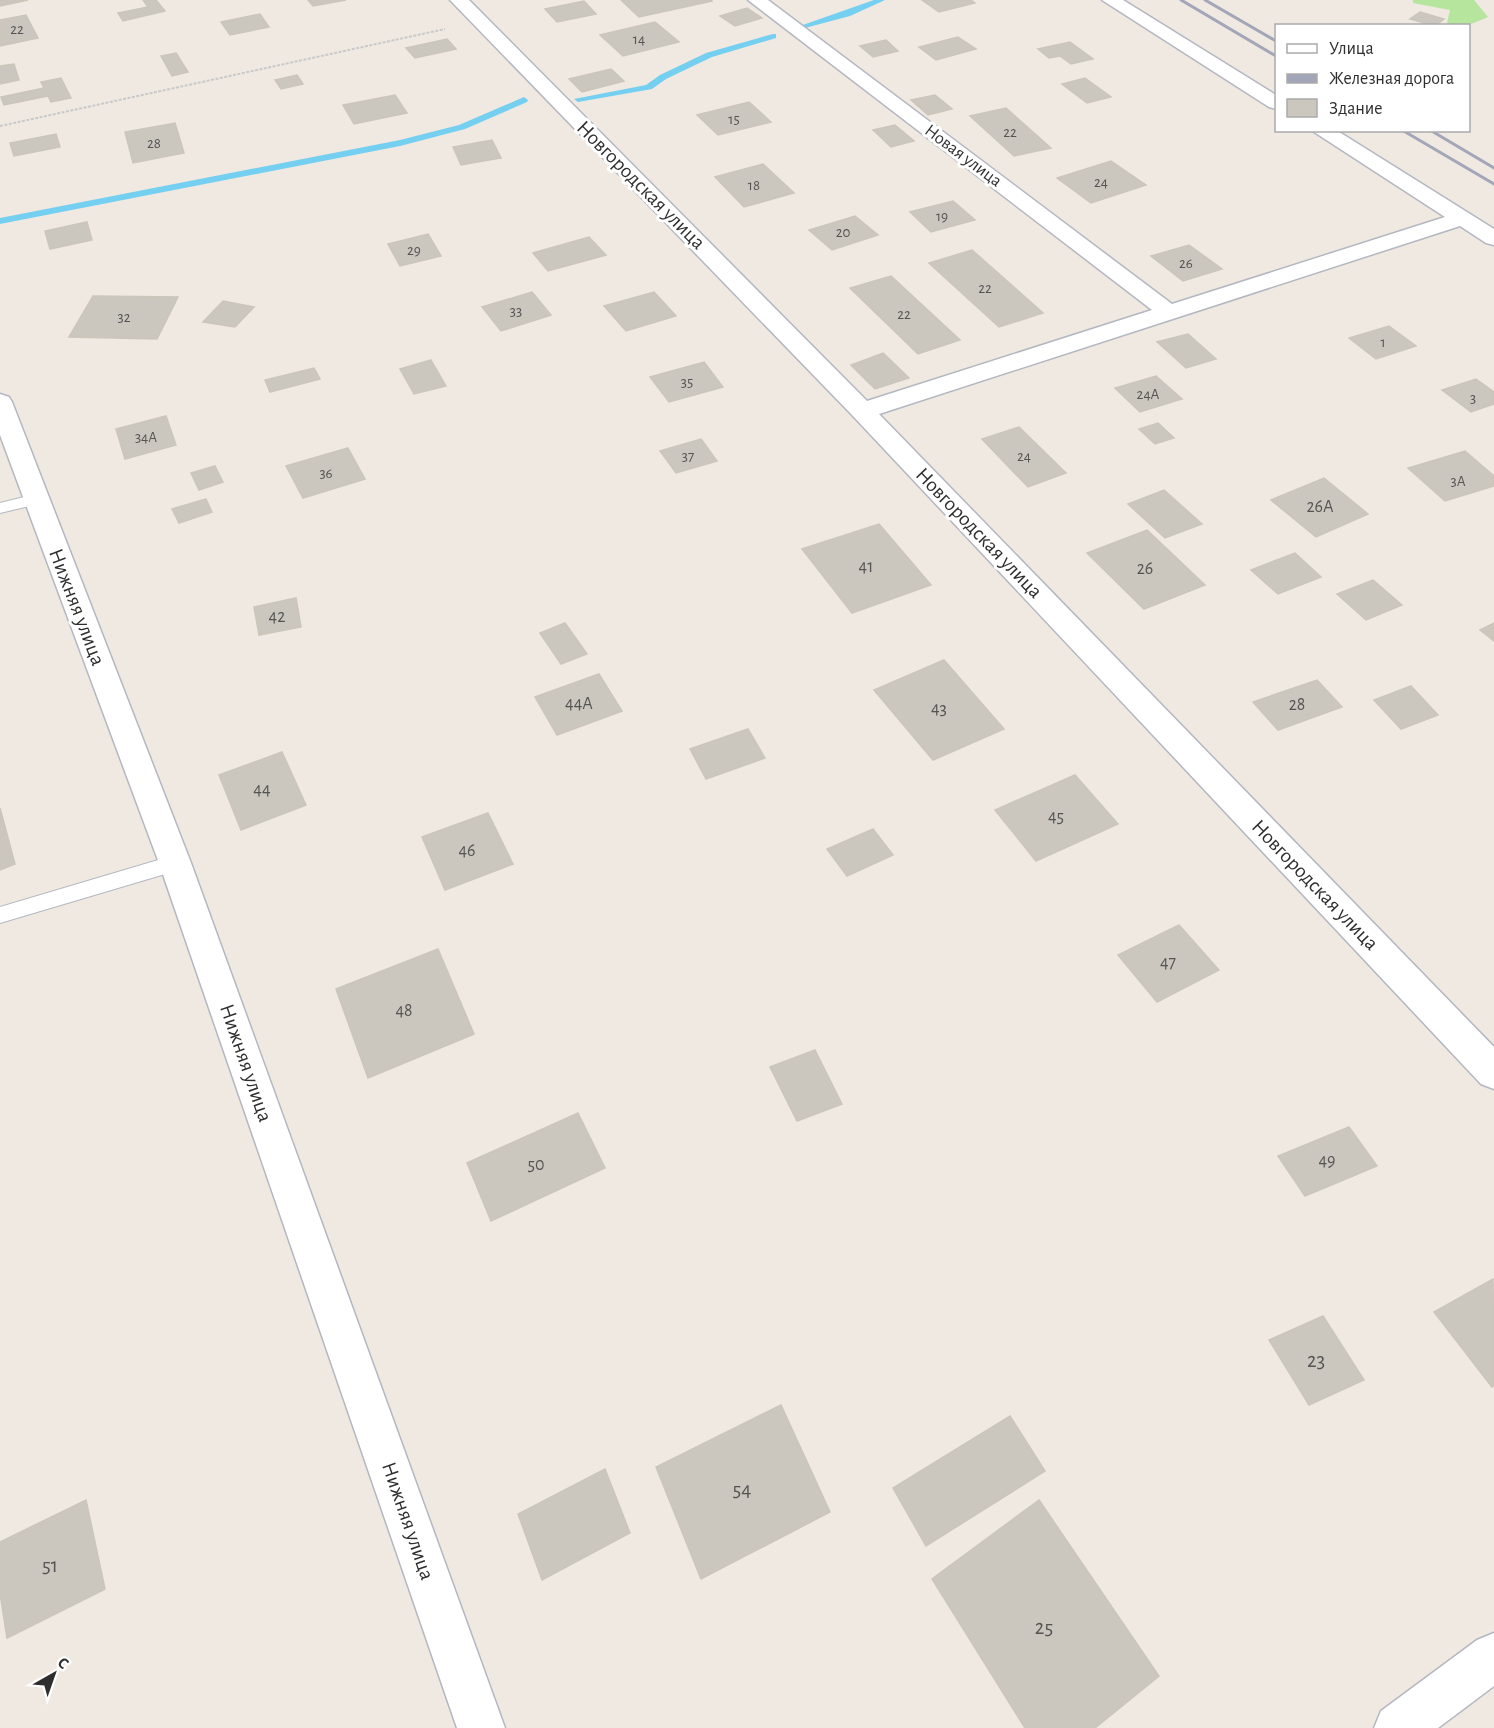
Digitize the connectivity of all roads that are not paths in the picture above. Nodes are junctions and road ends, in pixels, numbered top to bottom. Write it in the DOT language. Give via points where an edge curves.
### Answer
graph roads {
  1 [pos="459,0"];
  2 [pos="757,0"];
  3 [pos="1111,0"];
  4 [pos="1275,102"];
  5 [pos="1324,132"];
  6 [pos="1462,218"];
  7 [pos="1494,238"];
  8 [pos="1170,313"];
  9 [pos="0,402"];
  10 [pos="862,411"];
  11 [pos="36,499"];
  12 [pos="0,508"];
  13 [pos="175,863"];
  14 [pos="0,915"];
  15 [pos="1494,1072"];
  16 [pos="1494,1657"];
  17 [pos="481,1728"];
  18 [pos="1398,1728"];
  1 -- 10 [label="street, Новгородская улица"];
  2 -- 8 [label="street, Новая улица"];
  3 -- 4 [label="street"];
  5 -- 6 [label="street"];
  6 -- 7 [label="street"];
  6 -- 8 [label="street"];
  8 -- 10 [label="street"];
  9 -- 11 [label="street, Нижняя улица"];
  10 -- 15 [label="street, Новгородская улица"];
  11 -- 12 [label="lane"];
  11 -- 13 [label="street, Нижняя улица"];
  13 -- 14 [label="lane"];
  13 -- 17 [label="street, Нижняя улица"];
  16 -- 18 [label="street"];
}
